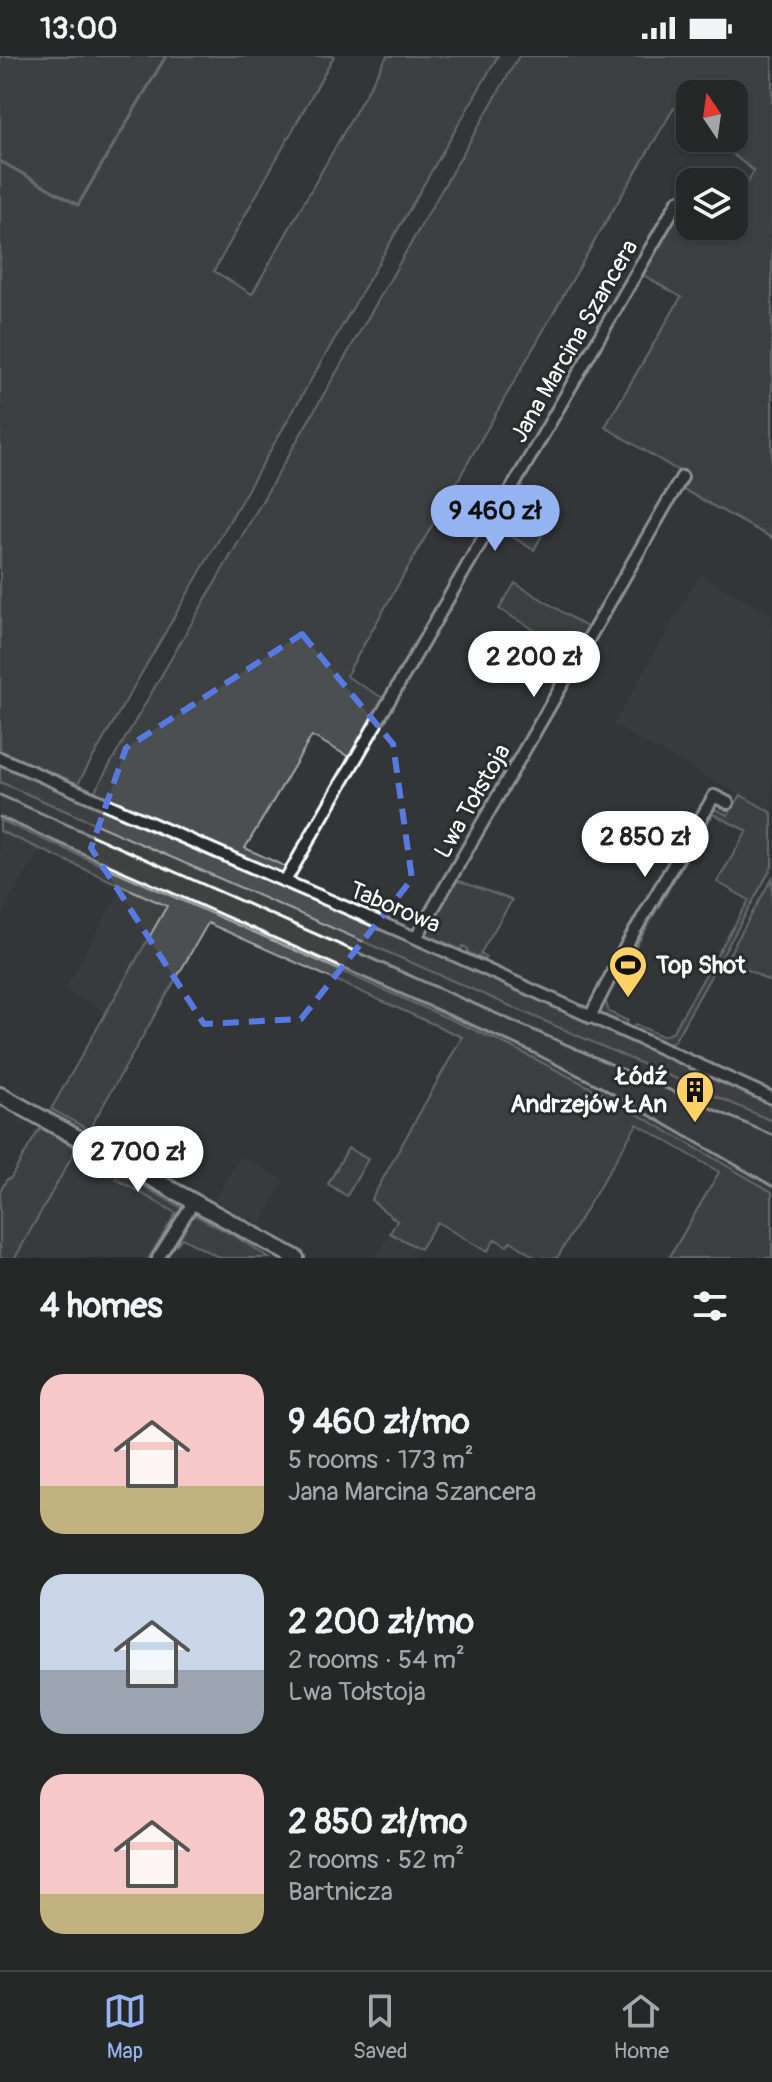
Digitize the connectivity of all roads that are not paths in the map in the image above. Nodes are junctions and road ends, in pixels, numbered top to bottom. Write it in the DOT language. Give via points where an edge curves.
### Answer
graph roads {
  1 [pos="676,204"];
  2 [pos="682,477"];
  3 [pos="0,758"];
  4 [pos="728,803"];
  5 [pos="285,881"];
  6 [pos="416,938"];
  7 [pos="590,1017"];
  8 [pos="0,1095"];
  9 [pos="772,1098"];
  10 [pos="193,1203"];
  11 [pos="158,1258"];
  12 [pos="296,1258"];
  1 -- 5 [label="street, Jana Marcina Szancera"];
  2 -- 6 [label="street, Lwa Tołstoja"];
  3 -- 5 [label="street, Taborowa"];
  4 -- 7 [label="street" via="714,796"];
  5 -- 6 [label="street, Taborowa"];
  6 -- 7 [label="street, Taborowa"];
  7 -- 9 [label="street, Taborowa"];
  8 -- 10 [label="main road"];
  10 -- 11 [label="street"];
  10 -- 12 [label="main road"];
}
